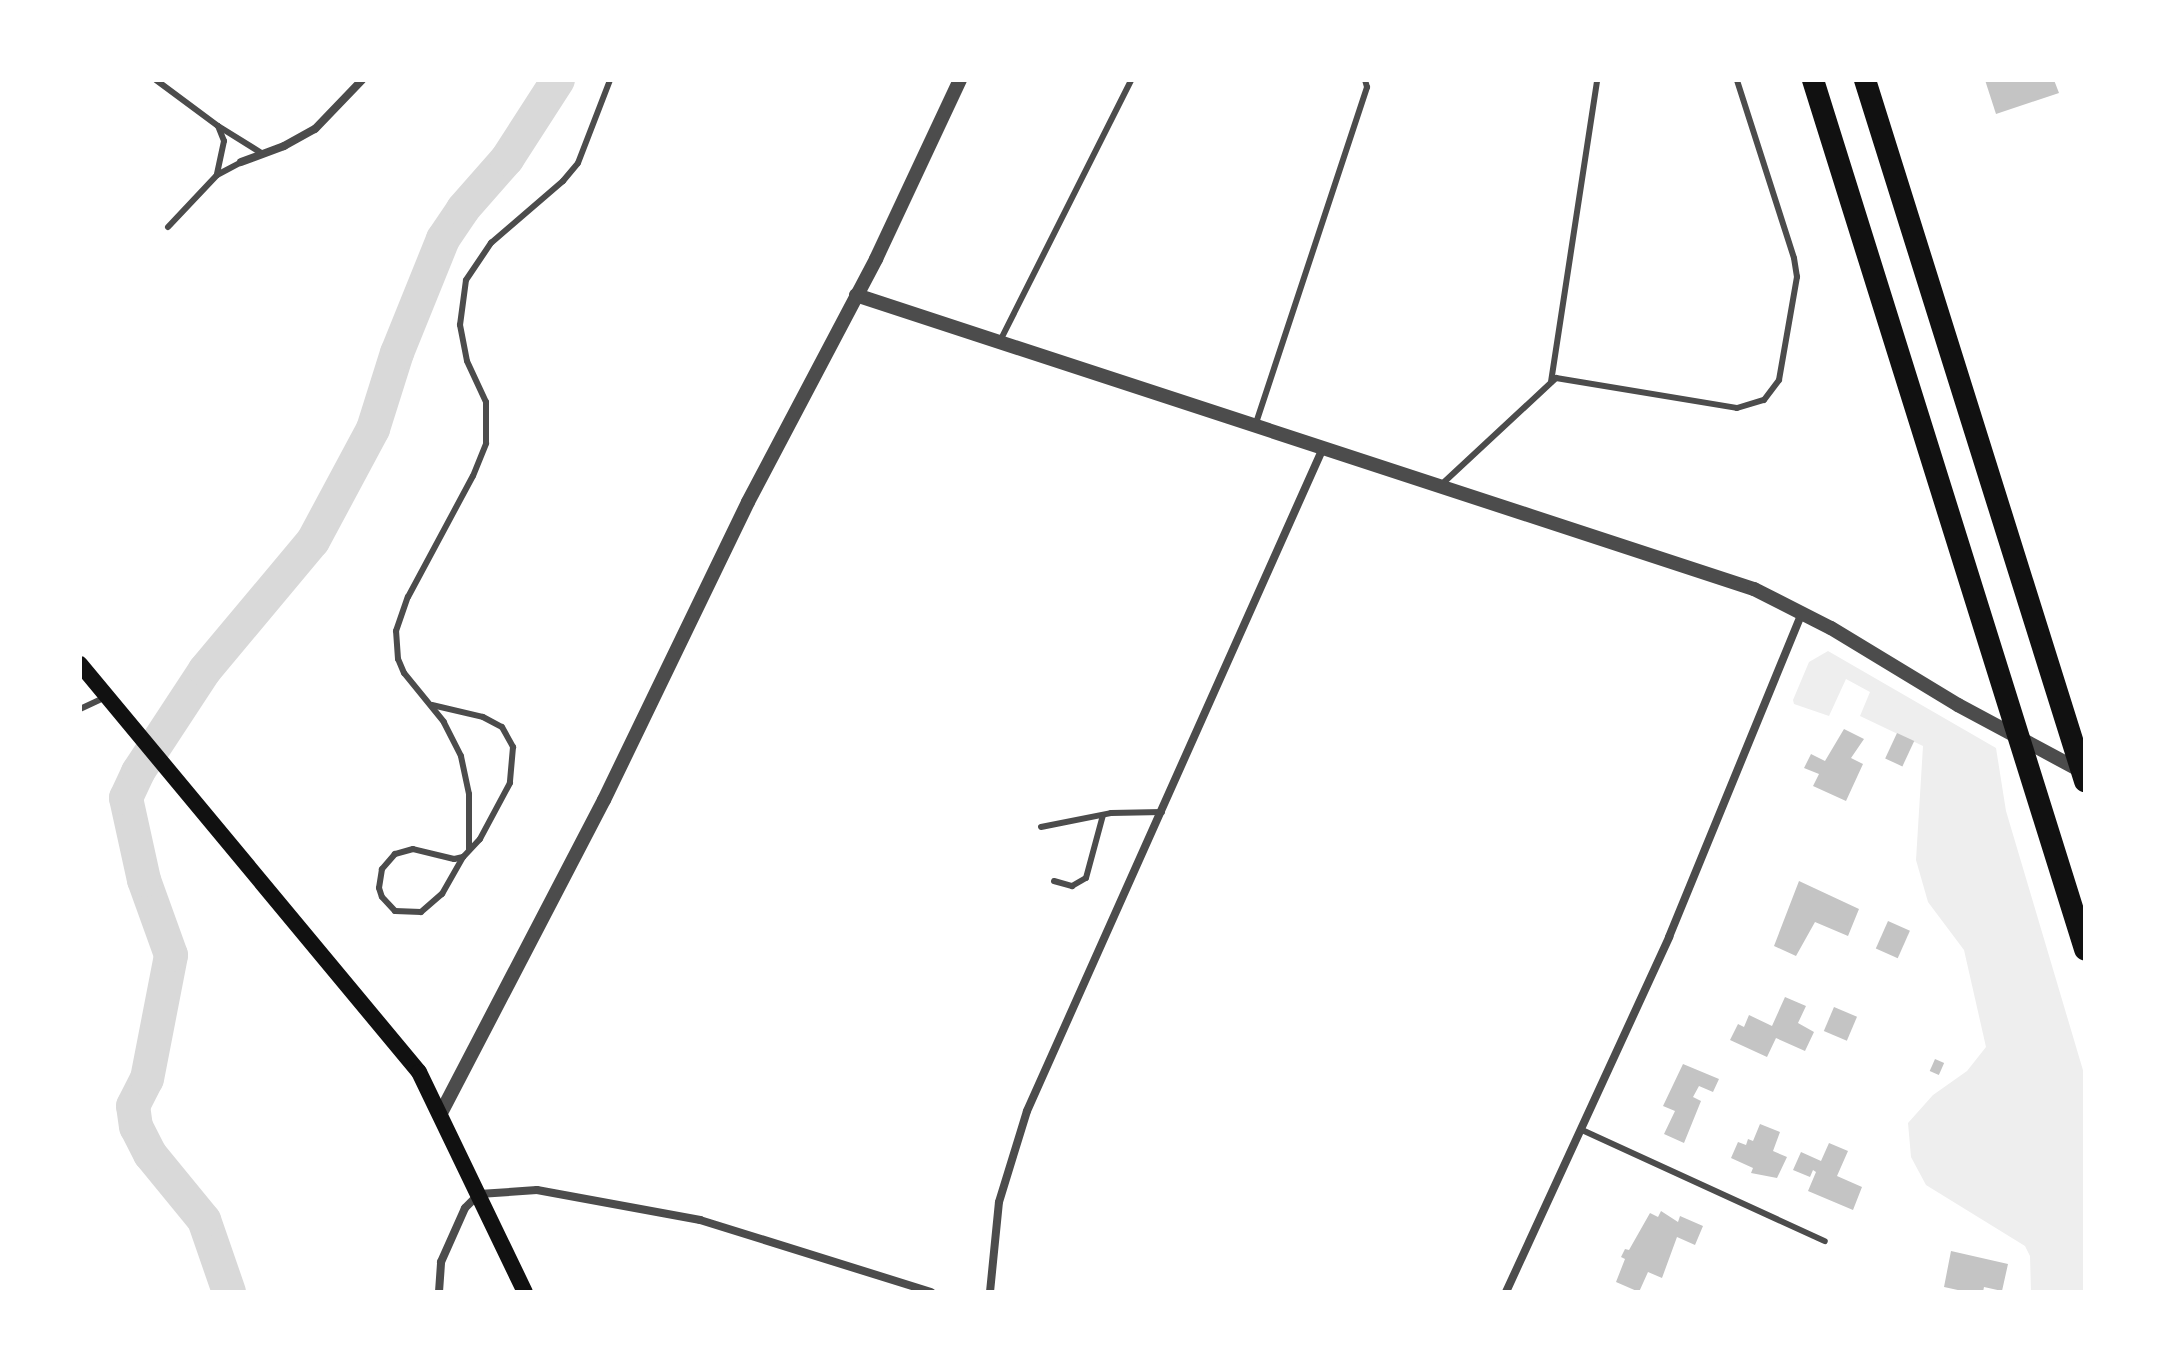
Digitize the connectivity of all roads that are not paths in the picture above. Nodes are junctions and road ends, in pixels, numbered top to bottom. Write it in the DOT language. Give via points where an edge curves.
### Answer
graph roads {
  1 [pos="156,80"];
  2 [pos="362,80"];
  3 [pos="610,80"];
  4 [pos="960,80"];
  5 [pos="1131,80"];
  6 [pos="1365,80"];
  7 [pos="1597,80"];
  8 [pos="1737,80"];
  9 [pos="1813,80"];
  10 [pos="1865,80"];
  11 [pos="218,126"];
  12 [pos="263,154"];
  13 [pos="241,162"];
  14 [pos="217,175"];
  15 [pos="168,227"];
  16 [pos="856,295"];
  17 [pos="1000,342"];
  18 [pos="1551,382"];
  19 [pos="1255,426"];
  20 [pos="1323,448"];
  21 [pos="1439,487"];
  22 [pos="1802,613"];
  23 [pos="80,664"];
  24 [pos="106,697"];
  25 [pos="432,705"];
  26 [pos="80,709"];
  27 [pos="2085,773"];
  28 [pos="2085,781"];
  29 [pos="1162,812"];
  30 [pos="1103,815"];
  31 [pos="1041,827"];
  32 [pos="469,849"];
  33 [pos="463,857"];
  34 [pos="1054,881"];
  35 [pos="2084,947"];
  36 [pos="441,1113"];
  37 [pos="1582,1130"];
  38 [pos="479,1194"];
  39 [pos="1825,1241"];
  40 [pos="439,1292"];
  41 [pos="525,1292"];
  42 [pos="931,1292"];
  43 [pos="990,1292"];
  44 [pos="1506,1292"];
  1 -- 11 [label="lane"];
  2 -- 12 [label="street" via="315,129"];
  3 -- 25 [label="lane" via="578,163 480,255 462,294 460,325 467,361 486,402 486,443 396,631 404,673"];
  4 -- 16 [label="street"];
  5 -- 17 [label="lane"];
  6 -- 19 [label="lane" via="1367,87"];
  7 -- 18 [label="lane"];
  8 -- 18 [label="lane" via="1797,277 1779,380 1764,400 1737,408 1556,378"];
  9 -- 35 [label="highway"];
  10 -- 28 [label="highway"];
  11 -- 12 [label="lane"];
  11 -- 14 [label="lane" via="224,157"];
  12 -- 13 [label="street"];
  13 -- 14 [label="lane"];
  14 -- 15 [label="lane"];
  16 -- 17 [label="street"];
  16 -- 36 [label="street"];
  17 -- 19 [label="street"];
  18 -- 21 [label="lane"];
  19 -- 20 [label="street"];
  20 -- 21 [label="street"];
  20 -- 29 [label="street"];
  21 -- 22 [label="street" via="1717,575"];
  22 -- 27 [label="street"];
  22 -- 37 [label="street" via="1688,895"];
  23 -- 24 [label="main road"];
  24 -- 26 [label="lane"];
  24 -- 36 [label="main road" via="395,1041"];
  25 -- 32 [label="lane" via="466,770"];
  25 -- 32 [label="lane" via="494,721 513,747 504,798"];
  29 -- 30 [label="lane"];
  29 -- 43 [label="street" via="1014,1147 999,1202"];
  30 -- 31 [label="lane"];
  30 -- 34 [label="lane" via="1086,878 1072,886"];
  32 -- 33 [label="lane"];
  33 -- 33 [label="lane" via="413,849 395,854 382,869 382,897 395,911 421,912 442,894"];
  36 -- 38 [label="main road"];
  37 -- 39 [label="lane"];
  37 -- 44 [label="street"];
  38 -- 40 [label="street" via="465,1208 441,1262"];
  38 -- 41 [label="main road"];
  38 -- 42 [label="street" via="550,1190 700,1220"];
}
